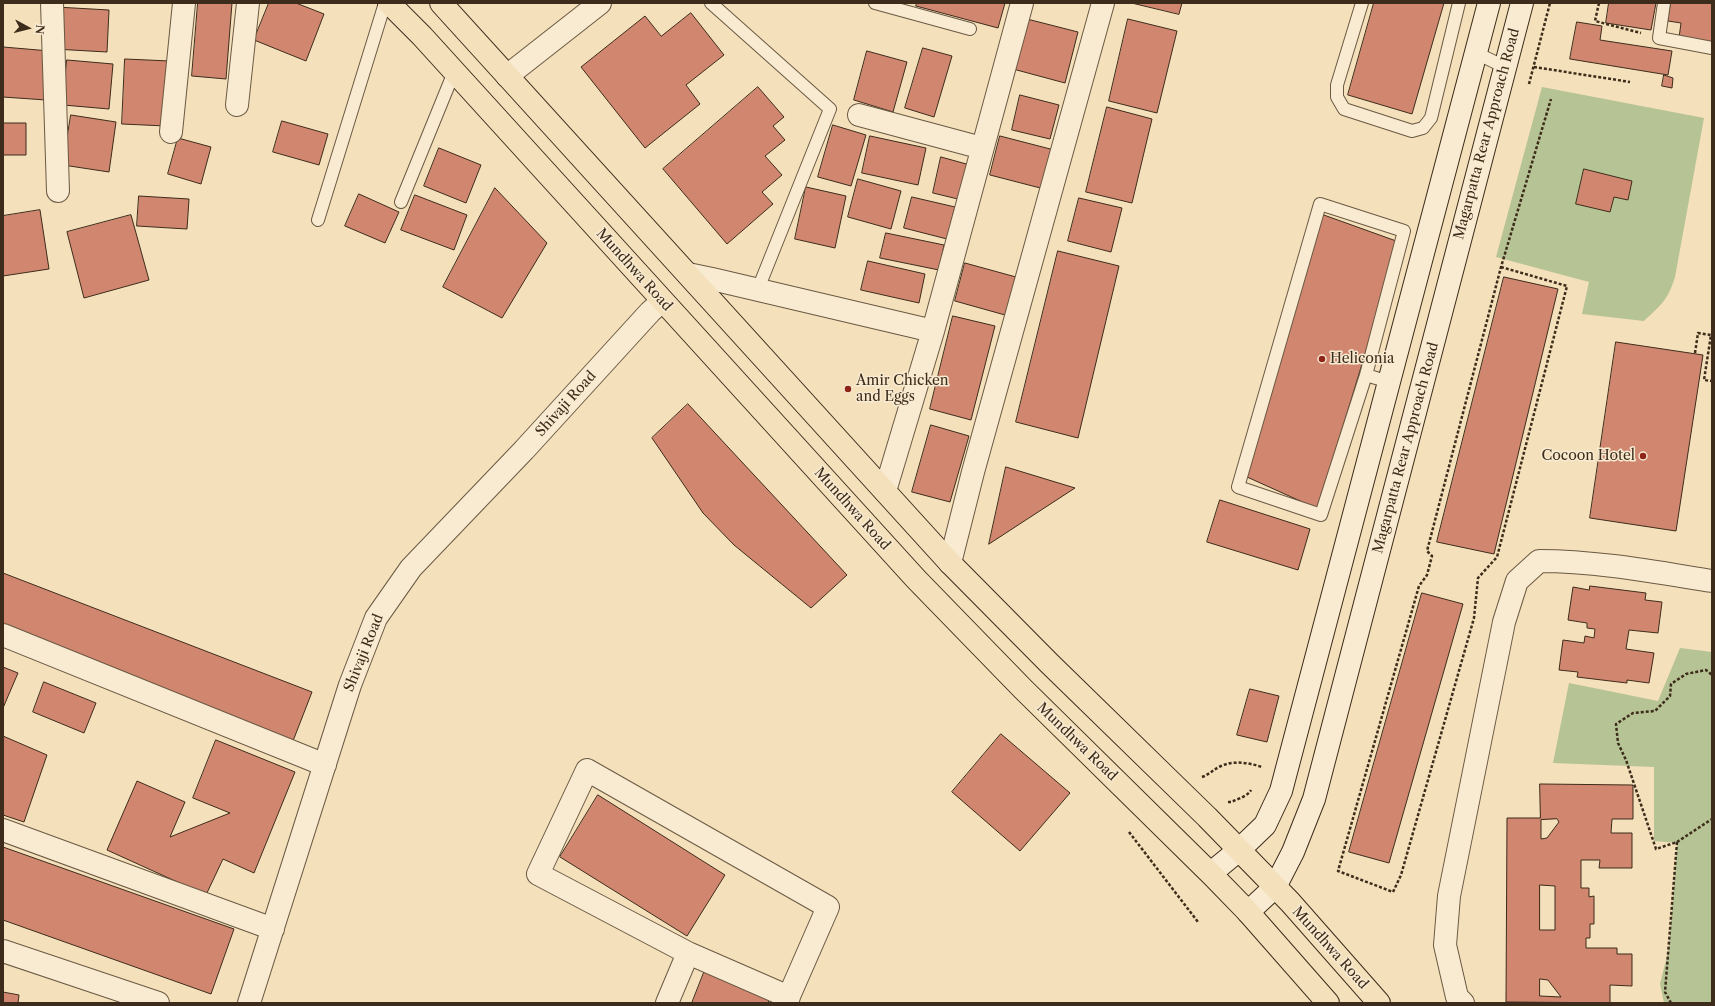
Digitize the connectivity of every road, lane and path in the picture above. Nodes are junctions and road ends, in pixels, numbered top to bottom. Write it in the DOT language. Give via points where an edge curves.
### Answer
graph roads {
  1 [pos="52,3"];
  2 [pos="184,3"];
  3 [pos="248,3"];
  4 [pos="385,3"];
  5 [pos="388,3"];
  6 [pos="441,3"];
  7 [pos="600,3"];
  8 [pos="710,3"];
  9 [pos="875,3"];
  10 [pos="1022,3"];
  11 [pos="1103,3"];
  12 [pos="1362,3"];
  13 [pos="1459,3"];
  14 [pos="1489,3"];
  15 [pos="1522,3"];
  16 [pos="1550,3"];
  17 [pos="1599,3"];
  18 [pos="1664,3"];
  19 [pos="899,6"];
  20 [pos="970,30"];
  21 [pos="1659,38"];
  22 [pos="1712,48"];
  23 [pos="1476,53"];
  24 [pos="1505,67"];
  25 [pos="1534,67"];
  26 [pos="454,72"];
  27 [pos="1532,73"];
  28 [pos="507,76"];
  29 [pos="1630,82"];
  30 [pos="1551,99"];
  31 [pos="237,105"];
  32 [pos="858,115"];
  33 [pos="171,132"];
  34 [pos="982,148"];
  35 [pos="58,191"];
  36 [pos="401,202"];
  37 [pos="318,220"];
  38 [pos="1501,267"];
  39 [pos="688,274"];
  40 [pos="758,289"];
  41 [pos="662,301"];
  42 [pos="933,331"];
  43 [pos="1695,353"];
  44 [pos="1366,375"];
  45 [pos="1712,381"];
  46 [pos="1389,382"];
  47 [pos="885,491"];
  48 [pos="950,562"];
  49 [pos="1712,581"];
  50 [pos="3,635"];
  51 [pos="1712,675"];
  52 [pos="324,765"];
  53 [pos="1262,772"];
  54 [pos="1197,780"];
  55 [pos="1253,788"];
  56 [pos="1226,801"];
  57 [pos="1712,820"];
  58 [pos="3,830"];
  59 [pos="1677,842"];
  60 [pos="1239,850"];
  61 [pos="1210,873"];
  62 [pos="1275,887"];
  63 [pos="1248,912"];
  64 [pos="273,929"];
  65 [pos="3,951"];
  66 [pos="688,953"];
  67 [pos="788,1000"];
  68 [pos="158,1003"];
  69 [pos="249,1003"];
  70 [pos="667,1003"];
  71 [pos="1328,1003"];
  72 [pos="1380,1003"];
  73 [pos="1463,1003"];
  74 [pos="1671,1003"];
  1 -- 35 [label="street"];
  2 -- 33 [label="street"];
  3 -- 31 [label="street"];
  4 -- 37 [label="lane"];
  5 -- 26 [label="highway, Mundhwa Road"];
  6 -- 28 [label="highway, Mundhwa Road"];
  7 -- 28 [label="street"];
  8 -- 40 [label="lane" via="830,108"];
  9 -- 19 [label="lane"];
  10 -- 34 [label="street"];
  11 -- 48 [label="street"];
  12 -- 13 [label="lane" via="1337,85 1337,98 1344,109 1412,131 1423,128 1431,118"];
  14 -- 23 [label="street"];
  15 -- 24 [label="street, Magarpatta Rear Approach Road"];
  16 -- 25 [label="path"];
  17 -- 21 [label="path" via="1595,21"];
  18 -- 21 [label="lane"];
  19 -- 20 [label="lane"];
  21 -- 22 [label="lane"];
  23 -- 24 [label="lane"];
  23 -- 46 [label="street"];
  24 -- 62 [label="street, Magarpatta Rear Approach Road" via="1314,799 1293,852"];
  25 -- 27 [label="path"];
  25 -- 29 [label="path"];
  26 -- 36 [label="lane"];
  26 -- 41 [label="highway, Mundhwa Road"];
  28 -- 39 [label="highway, Mundhwa Road"];
  30 -- 38 [label="path"];
  32 -- 34 [label="street"];
  34 -- 42 [label="street"];
  38 -- 38 [label="path" via="1567,286 1497,557 1478,578 1474,618 1400,875 1392,892 1338,871 1419,586 1427,575 1431,562 1432,556 1427,551"];
  39 -- 40 [label="street"];
  39 -- 47 [label="highway, Mundhwa Road"];
  40 -- 42 [label="street"];
  41 -- 52 [label="street, Shivaji Road" via="410,568 376,618 350,685"];
  41 -- 61 [label="highway, Mundhwa Road" via="916,579 1023,689"];
  42 -- 47 [label="street"];
  43 -- 45 [label="path" via="1698,333 1711,335 1704,380"];
  44 -- 44 [label="lane" via="1404,231 1320,204 1238,487 1321,515"];
  44 -- 46 [label="lane"];
  46 -- 60 [label="street" via="1281,791 1265,825"];
  47 -- 48 [label="highway, Mundhwa Road"];
  48 -- 60 [label="highway, Mundhwa Road"];
  49 -- 73 [label="street" via="1571,561 1539,561 1516,581 1504,622 1449,896 1445,945 1457,997"];
  50 -- 52 [label="street"];
  51 -- 59 [label="path" via="1706,670 1686,674 1671,684 1670,696 1655,711 1633,713 1616,724 1618,743 1656,849"];
  52 -- 64 [label="street, Shivaji Road"];
  53 -- 54 [label="path" via="1265,768 1241,761 1221,766"];
  55 -- 56 [label="path" via="1250,793 1236,800"];
  57 -- 59 [label="path"];
  58 -- 64 [label="street"];
  59 -- 74 [label="path" via="1666,992"];
  60 -- 61 [label="street"];
  60 -- 62 [label="highway, Mundhwa Road"];
  61 -- 63 [label="highway, Mundhwa Road"];
  62 -- 63 [label="street, Magarpatta Rear Approach Road"];
  62 -- 72 [label="highway, Mundhwa Road"];
  63 -- 71 [label="highway, Mundhwa Road"];
  64 -- 69 [label="street, Shivaji Road"];
  65 -- 68 [label="street"];
  66 -- 67 [label="street"];
  66 -- 67 [label="street" via="538,874 587,770 828,907"];
  66 -- 70 [label="street"];
}
